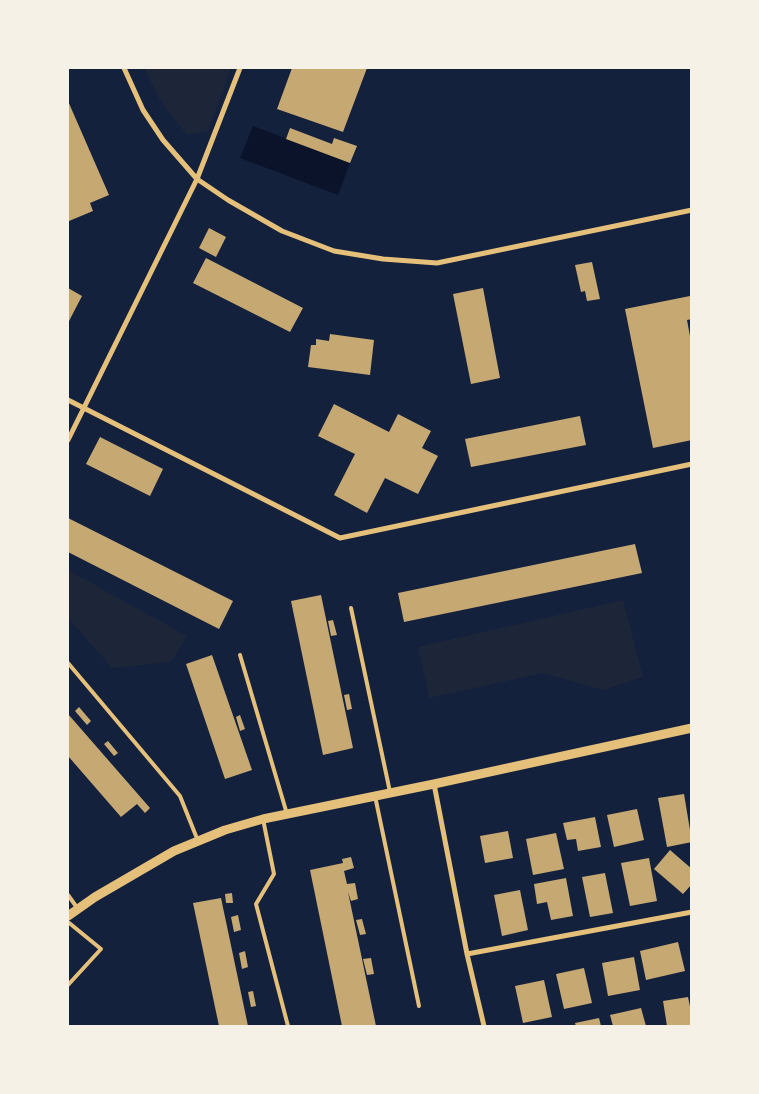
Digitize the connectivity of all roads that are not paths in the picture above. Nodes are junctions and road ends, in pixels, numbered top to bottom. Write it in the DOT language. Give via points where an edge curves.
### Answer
graph roads {
  1 [pos="124,68"];
  2 [pos="240,68"];
  3 [pos="197,179"];
  4 [pos="692,210"];
  5 [pos="68,400"];
  6 [pos="84,408"];
  7 [pos="68,440"];
  8 [pos="692,464"];
  9 [pos="351,608"];
  10 [pos="240,655"];
  11 [pos="68,663"];
  12 [pos="692,728"];
  13 [pos="434,784"];
  14 [pos="390,793"];
  15 [pos="375,796"];
  16 [pos="287,814"];
  17 [pos="263,818"];
  18 [pos="198,841"];
  19 [pos="68,895"];
  20 [pos="78,909"];
  21 [pos="692,912"];
  22 [pos="68,916"];
  23 [pos="68,922"];
  24 [pos="467,954"];
  25 [pos="68,985"];
  26 [pos="420,1006"];
  27 [pos="288,1026"];
  28 [pos="484,1026"];
  1 -- 3 [label="street" via="143,110 163,140"];
  2 -- 3 [label="street"];
  3 -- 4 [label="street" via="282,231 334,251 437,263"];
  3 -- 6 [label="street"];
  5 -- 6 [label="street"];
  6 -- 7 [label="street"];
  6 -- 8 [label="street" via="340,538"];
  9 -- 14 [label="lane"];
  10 -- 16 [label="lane"];
  11 -- 18 [label="lane" via="180,796"];
  12 -- 13 [label="street"];
  13 -- 14 [label="street"];
  13 -- 24 [label="street"];
  14 -- 15 [label="street"];
  15 -- 16 [label="street"];
  15 -- 26 [label="lane"];
  16 -- 17 [label="street"];
  17 -- 18 [label="street"];
  17 -- 27 [label="lane" via="274,874 256,904"];
  18 -- 20 [label="street" via="174,851"];
  19 -- 20 [label="lane"];
  20 -- 22 [label="street"];
  21 -- 24 [label="street"];
  23 -- 25 [label="lane" via="101,949"];
  24 -- 28 [label="street"];
}
